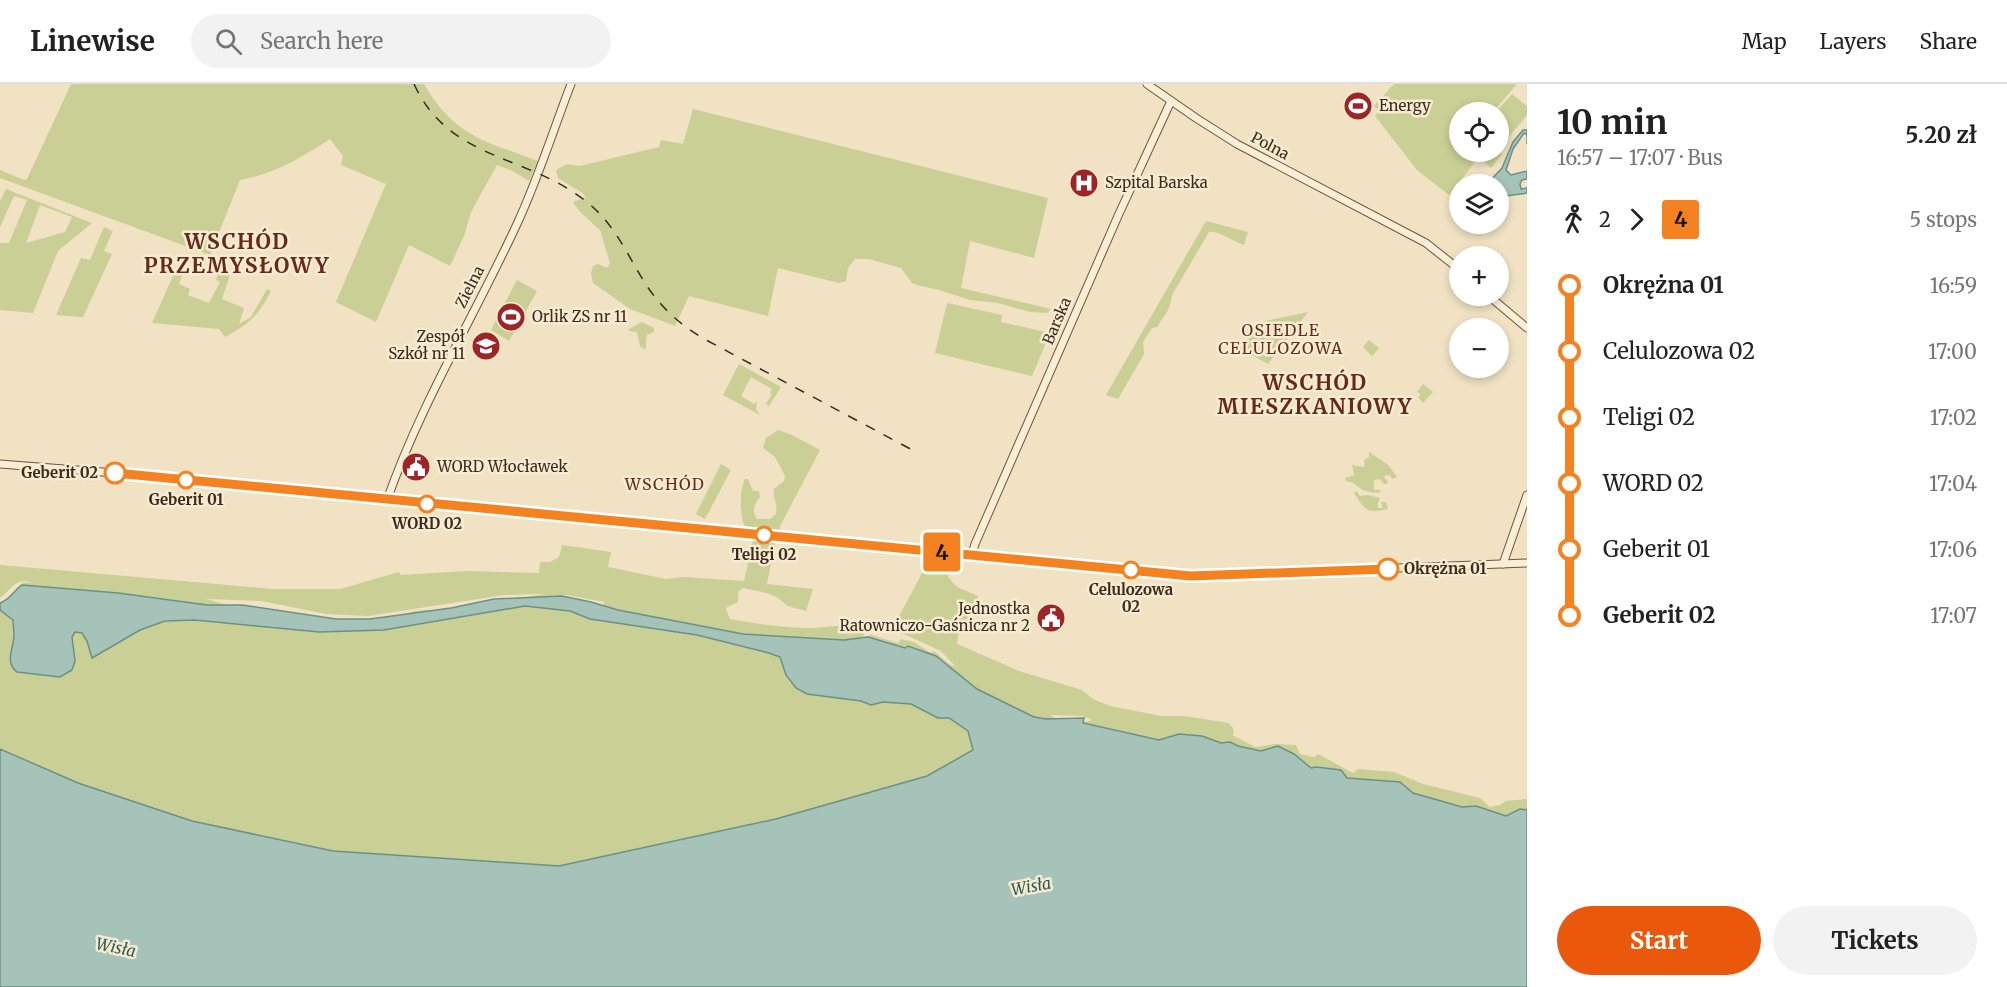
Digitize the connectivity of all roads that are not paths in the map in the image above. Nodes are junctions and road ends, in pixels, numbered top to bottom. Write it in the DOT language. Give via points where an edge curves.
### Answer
graph roads {
  1 [pos="571,84"];
  2 [pos="1148,84"];
  3 [pos="1171,101"];
  4 [pos="1449,261"];
  5 [pos="1501,306"];
  6 [pos="1527,328"];
  7 [pos="0,464"];
  8 [pos="1527,495"];
  9 [pos="387,500"];
  10 [pos="972,554"];
  11 [pos="1527,563"];
  12 [pos="1503,564"];
  1 -- 9 [label="street, Zielna" via="518,223 444,367"];
  2 -- 3 [label="street, Polna"];
  3 -- 4 [label="street, Polna" via="1240,146 1426,243"];
  3 -- 10 [label="street, Barska"];
  5 -- 6 [label="street"];
  7 -- 9 [label="street"];
  8 -- 12 [label="street"];
  9 -- 10 [label="street"];
  10 -- 12 [label="street" via="1191,576"];
  11 -- 12 [label="street"];
}
